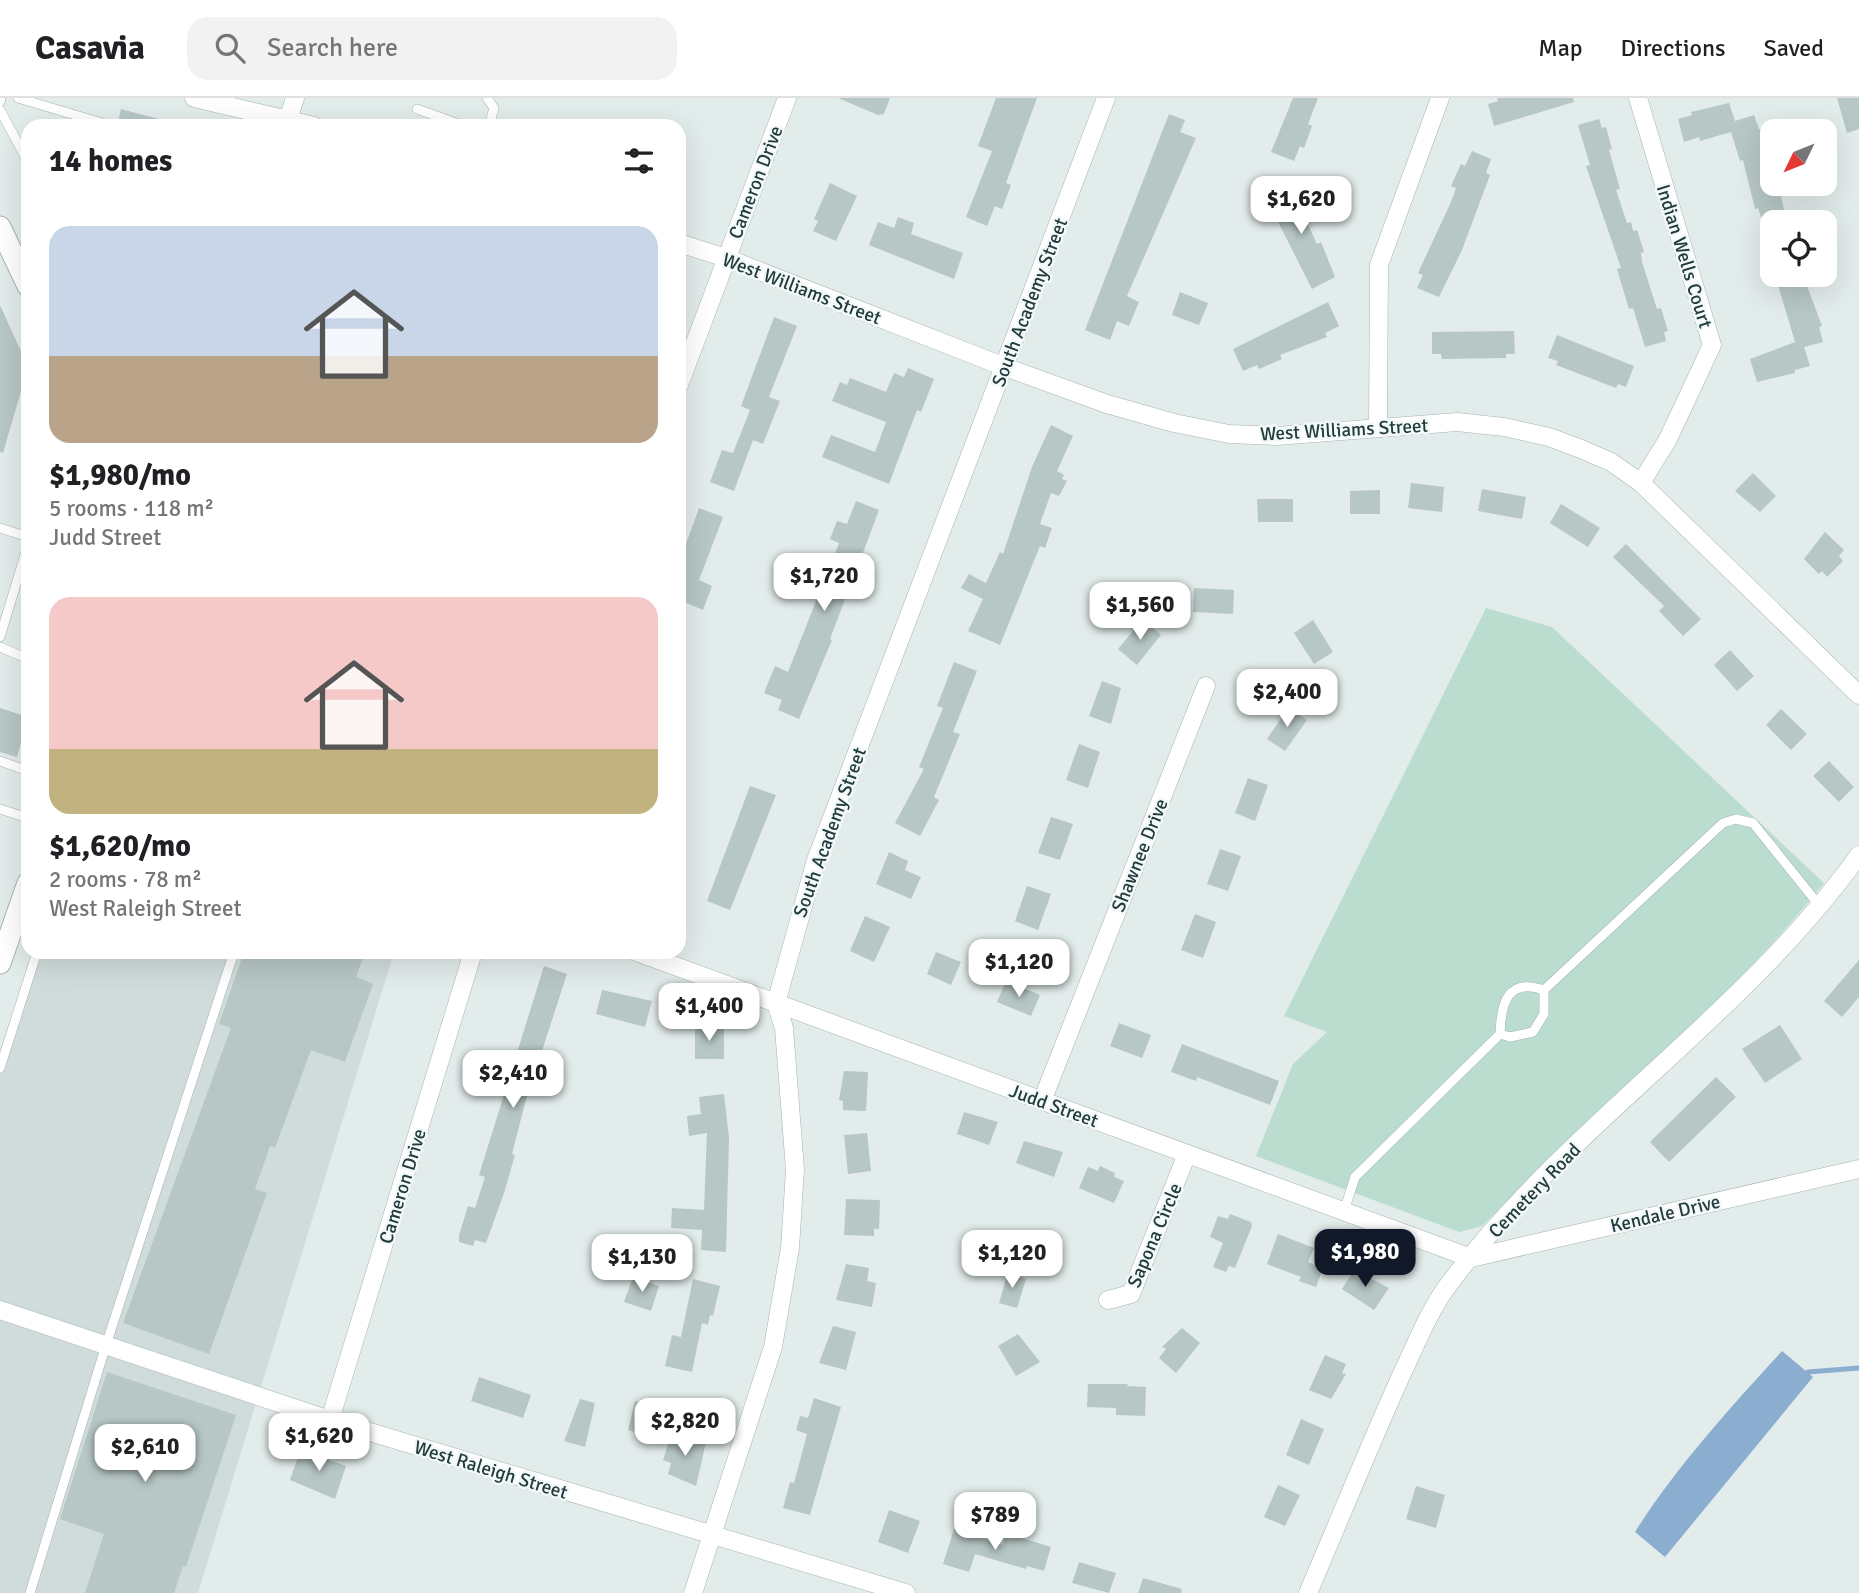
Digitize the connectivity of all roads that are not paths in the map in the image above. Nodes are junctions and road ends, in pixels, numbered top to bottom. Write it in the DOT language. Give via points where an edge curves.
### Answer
graph roads {
  1 [pos="18,98"];
  2 [pos="194,98"];
  3 [pos="295,98"];
  4 [pos="488,98"];
  5 [pos="787,98"];
  6 [pos="1105,98"];
  7 [pos="1440,98"];
  8 [pos="1638,98"];
  9 [pos="417,109"];
  10 [pos="0,110"];
  11 [pos="89,119"];
  12 [pos="275,119"];
  13 [pos="288,119"];
  14 [pos="445,119"];
  15 [pos="491,119"];
  16 [pos="21,149"];
  17 [pos="0,227"];
  18 [pos="686,245"];
  19 [pos="726,258"];
  20 [pos="21,267"];
  21 [pos="686,366"];
  22 [pos="1005,367"];
  23 [pos="1378,428"];
  24 [pos="1641,483"];
  25 [pos="0,528"];
  26 [pos="21,535"];
  27 [pos="21,568"];
  28 [pos="0,637"];
  29 [pos="0,647"];
  30 [pos="21,656"];
  31 [pos="1206,686"];
  32 [pos="1859,695"];
  33 [pos="0,761"];
  34 [pos="21,768"];
  35 [pos="0,809"];
  36 [pos="21,816"];
  37 [pos="1859,855"];
  38 [pos="21,903"];
  39 [pos="1819,905"];
  40 [pos="35,959"];
  41 [pos="232,959"];
  42 [pos="472,959"];
  43 [pos="655,959"];
  44 [pos="0,963"];
  45 [pos="1544,990"];
  46 [pos="776,1003"];
  47 [pos="1500,1034"];
  48 [pos="0,1068"];
  49 [pos="1042,1101"];
  50 [pos="1187,1154"];
  51 [pos="1859,1169"];
  52 [pos="1344,1212"];
  53 [pos="1471,1258"];
  54 [pos="1108,1300"];
  55 [pos="0,1310"];
  56 [pos="106,1345"];
  57 [pos="330,1420"];
  58 [pos="713,1536"];
  59 [pos="30,1593"];
  60 [pos="693,1593"];
  61 [pos="906,1593"];
  62 [pos="1308,1593"];
  1 -- 11 [label="lane"];
  2 -- 12 [label="street"];
  3 -- 13 [label="street"];
  4 -- 15 [label="lane" via="494,108"];
  5 -- 19 [label="street, Cameron Drive"];
  6 -- 22 [label="street, South Academy Street"];
  7 -- 23 [label="street" via="1379,265"];
  8 -- 24 [label="street, Indian Wells Court" via="1712,345 1668,439"];
  9 -- 14 [label="lane"];
  10 -- 16 [label="lane"];
  17 -- 20 [label="street"];
  18 -- 19 [label="street, West Williams Street"];
  19 -- 21 [label="street, Cameron Drive"];
  19 -- 22 [label="street, West Williams Street"];
  22 -- 23 [label="street, West Williams Street" via="1107,404 1230,434 1277,436"];
  22 -- 46 [label="street, South Academy Street" via="816,860"];
  23 -- 24 [label="street, West Williams Street" via="1457,422 1549,437 1611,462"];
  24 -- 32 [label="street, West Williams Street"];
  25 -- 26 [label="lane"];
  27 -- 28 [label="lane"];
  29 -- 30 [label="lane"];
  31 -- 49 [label="street, Shawnee Drive"];
  33 -- 34 [label="lane"];
  35 -- 36 [label="lane"];
  37 -- 39 [label="street, Cemetery Road"];
  38 -- 44 [label="street"];
  39 -- 45 [label="lane" via="1753,823 1736,819 1723,823"];
  39 -- 53 [label="street, Cemetery Road" via="1757,974 1531,1188"];
  40 -- 48 [label="lane"];
  41 -- 56 [label="lane"];
  42 -- 57 [label="street, Cameron Drive"];
  43 -- 46 [label="street, Judd Street"];
  45 -- 47 [label="lane" via="1544,1014 1533,1032 1510,1037"];
  45 -- 47 [label="lane" via="1532,986 1511,992 1504,1001"];
  46 -- 49 [label="street, Judd Street"];
  46 -- 58 [label="street" via="784,1028 795,1170 790,1248 773,1346"];
  47 -- 52 [label="lane" via="1356,1177"];
  49 -- 50 [label="street, Judd Street"];
  50 -- 52 [label="street, Judd Street"];
  50 -- 54 [label="street, Sapona Circle" via="1131,1294"];
  51 -- 53 [label="street, Kendale Drive"];
  52 -- 53 [label="street, Judd Street"];
  53 -- 62 [label="street, Cemetery Road" via="1447,1286 1420,1335"];
  55 -- 56 [label="street, West Raleigh Street"];
  56 -- 57 [label="street, West Raleigh Street"];
  56 -- 59 [label="lane"];
  57 -- 58 [label="street, West Raleigh Street"];
  58 -- 60 [label="street"];
  58 -- 61 [label="street, West Raleigh Street"];
}
